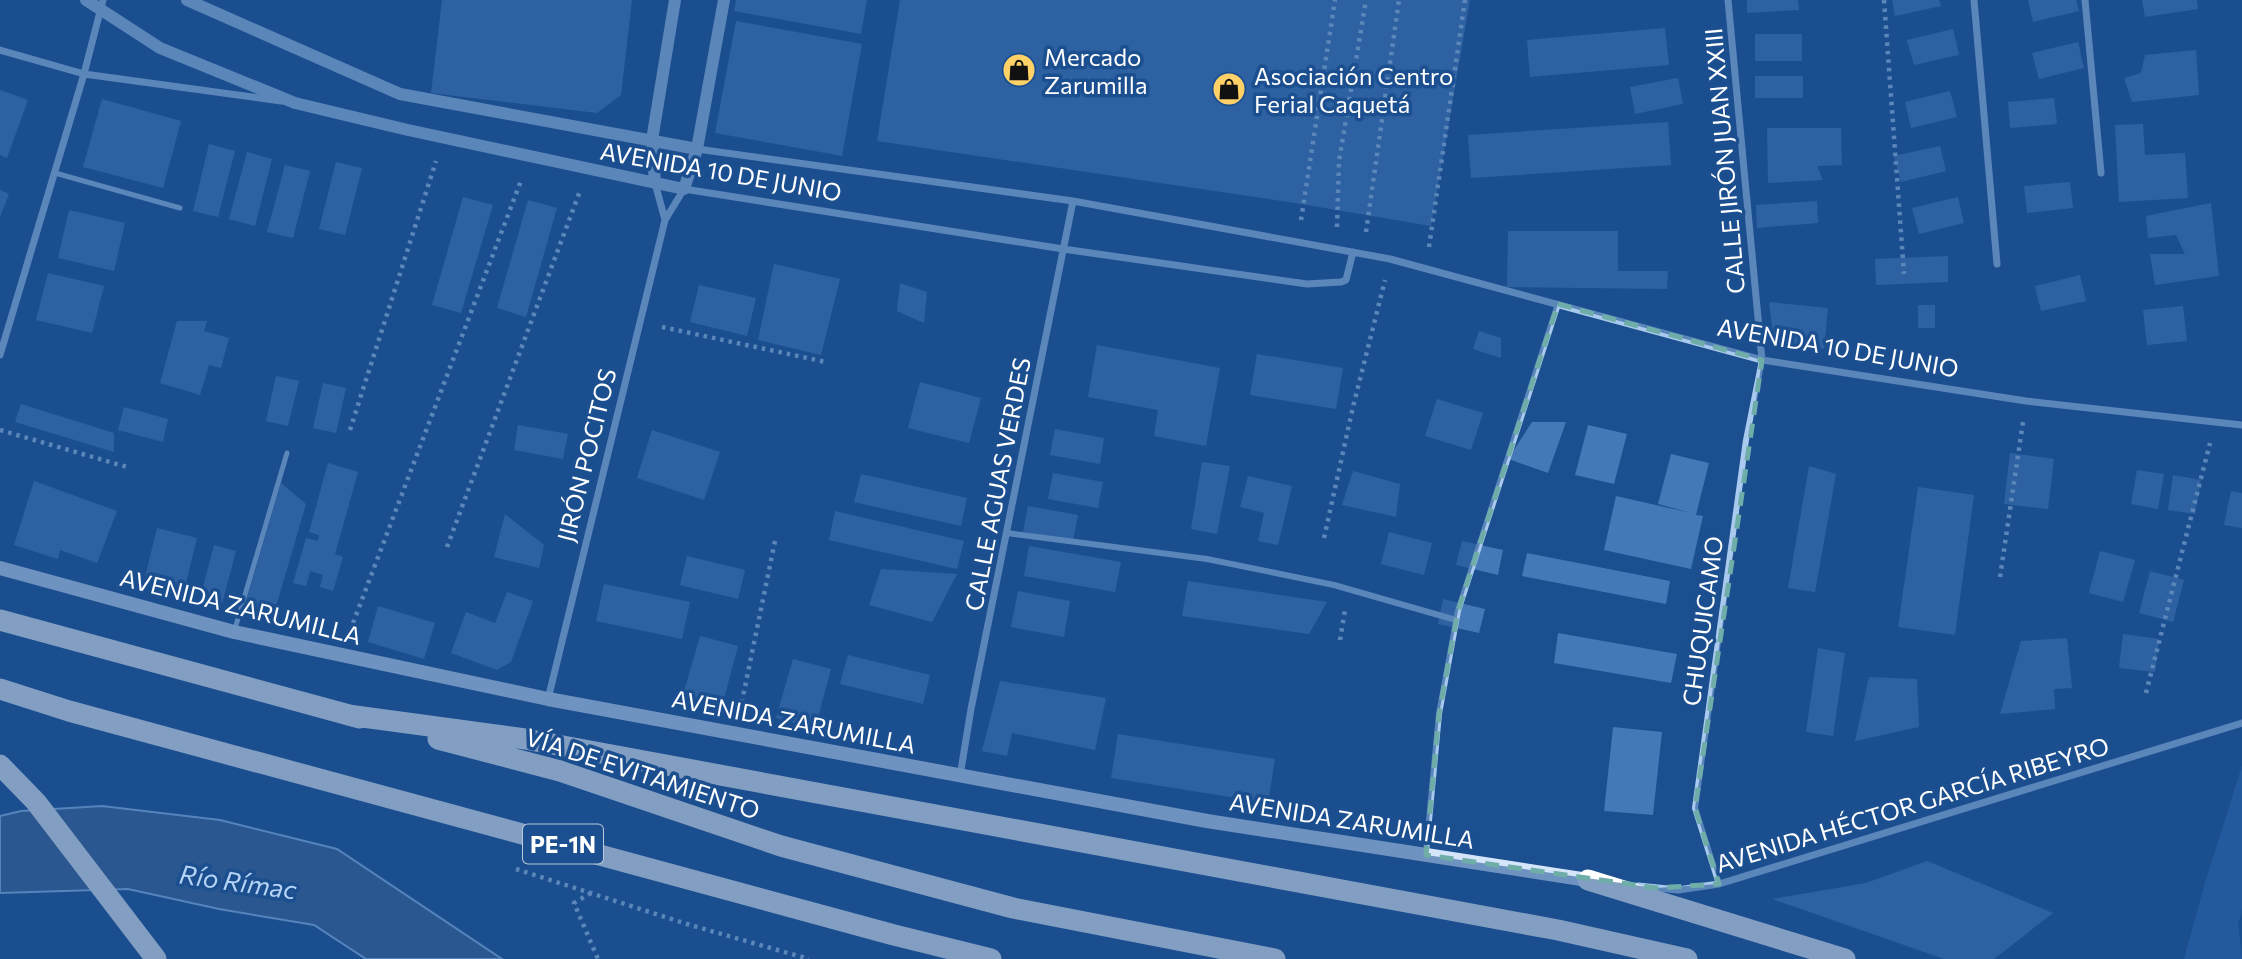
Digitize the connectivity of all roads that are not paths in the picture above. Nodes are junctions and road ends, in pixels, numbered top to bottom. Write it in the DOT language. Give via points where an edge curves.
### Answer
graph roads {
  1 [pos="86,0"];
  2 [pos="187,0"];
  3 [pos="675,0"];
  4 [pos="724,0"];
  5 [pos="1728,0"];
  6 [pos="1973,0"];
  7 [pos="2085,0"];
  8 [pos="102,5"];
  9 [pos="0,50"];
  10 [pos="84,74"];
  11 [pos="295,103"];
  12 [pos="652,140"];
  13 [pos="697,149"];
  14 [pos="55,173"];
  15 [pos="2101,173"];
  16 [pos="655,183"];
  17 [pos="684,189"];
  18 [pos="1073,201"];
  19 [pos="180,208"];
  20 [pos="665,220"];
  21 [pos="1063,249"];
  22 [pos="1353,252"];
  23 [pos="1997,264"];
  24 [pos="1558,304"];
  25 [pos="0,355"];
  26 [pos="1762,360"];
  27 [pos="2242,425"];
  28 [pos="288,453"];
  29 [pos="1007,533"];
  30 [pos="0,568"];
  31 [pos="0,620"];
  32 [pos="1456,620"];
  33 [pos="234,632"];
  34 [pos="0,689"];
  35 [pos="548,699"];
  36 [pos="348,715"];
  37 [pos="2242,723"];
  38 [pos="2,767"];
  39 [pos="960,776"];
  40 [pos="1426,855"];
  41 [pos="1588,880"];
  42 [pos="1719,884"];
  43 [pos="894,935"];
  44 [pos="156,959"];
  45 [pos="943,959"];
  46 [pos="991,959"];
  47 [pos="1275,959"];
  48 [pos="1687,959"];
  49 [pos="1845,959"];
  1 -- 8 [label="street, AVENIDA 10 DE JUNIO"];
  2 -- 12 [label="street, AVENIDA 10 DE JUNIO" via="400,94"];
  3 -- 12 [label="street, JIRÓN POCITOS"];
  4 -- 13 [label="street, JIRÓN POCITOS"];
  5 -- 26 [label="street, CALLE JIRÓN JUAN XXIII"];
  6 -- 23 [label="street"];
  7 -- 15 [label="street"];
  8 -- 10 [label="street"];
  8 -- 11 [label="street, AVENIDA 10 DE JUNIO" via="160,48"];
  9 -- 10 [label="street"];
  10 -- 11 [label="street"];
  10 -- 14 [label="street"];
  11 -- 16 [label="street, AVENIDA 10 DE JUNIO"];
  12 -- 13 [label="street, AVENIDA 10 DE JUNIO"];
  12 -- 16 [label="street, JIRÓN POCITOS"];
  13 -- 17 [label="street, JIRÓN POCITOS"];
  13 -- 18 [label="street, AVENIDA 10 DE JUNIO"];
  14 -- 19 [label="lane"];
  14 -- 25 [label="street"];
  16 -- 17 [label="street, AVENIDA 10 DE JUNIO"];
  16 -- 20 [label="street, JIRÓN POCITOS"];
  17 -- 20 [label="street, JIRÓN POCITOS"];
  17 -- 21 [label="street, AVENIDA 10 DE JUNIO"];
  18 -- 21 [label="street, CALLE AGUAS VERDES"];
  18 -- 22 [label="street, AVENIDA 10 DE JUNIO"];
  20 -- 35 [label="street, JIRÓN POCITOS"];
  21 -- 22 [label="street, AVENIDA 10 DE JUNIO" via="1307,284 1346,280"];
  21 -- 29 [label="street, CALLE AGUAS VERDES"];
  22 -- 24 [label="street, AVENIDA 10 DE JUNIO"];
  24 -- 26 [label="street, AVENIDA 10 DE JUNIO"];
  24 -- 32 [label="street"];
  26 -- 27 [label="street, AVENIDA 10 DE JUNIO" via="2026,401"];
  26 -- 42 [label="street, CHUQUICAMO" via="1746,440 1695,808"];
  28 -- 33 [label="lane"];
  29 -- 32 [label="street" via="1207,559 1347,589"];
  29 -- 39 [label="street, CALLE AGUAS VERDES"];
  30 -- 33 [label="main road, AVENIDA ZARUMILLA"];
  31 -- 36 [label="highway, VÍA DE EVITAMIENTO"];
  32 -- 40 [label="street" via="1439,714"];
  33 -- 35 [label="main road, AVENIDA ZARUMILLA"];
  34 -- 43 [label="highway, PE-1N"];
  35 -- 39 [label="main road, AVENIDA ZARUMILLA"];
  36 -- 47 [label="highway, VÍA DE EVITAMIENTO" via="560,771 781,846 1000,904"];
  36 -- 48 [label="highway" via="525,739 1558,930"];
  37 -- 42 [label="street, AVENIDA HÉCTOR GARCÍA RIBEYRO"];
  38 -- 44 [label="highway" via="36,802"];
  39 -- 40 [label="main road, AVENIDA ZARUMILLA"];
  40 -- 41 [label="main road, AVENIDA ZARUMILLA"];
  41 -- 42 [label="street, AVENIDA HÉCTOR GARCÍA RIBEYRO" via="1678,890"];
  41 -- 49 [label="highway"];
  43 -- 45 [label="highway"];
  43 -- 46 [label="highway, PE-1N"];
}
